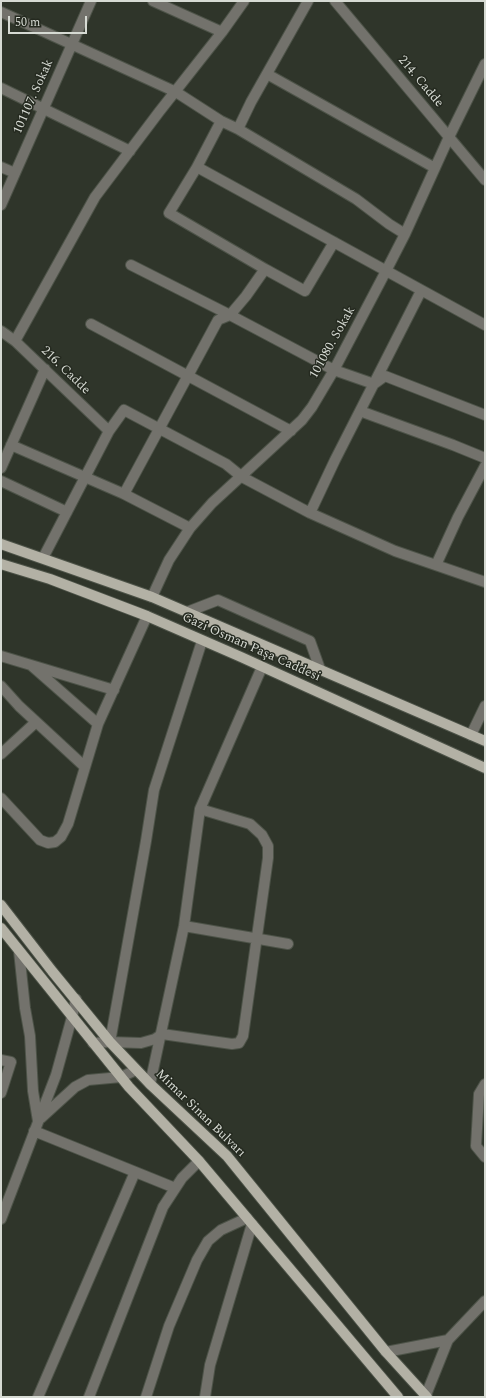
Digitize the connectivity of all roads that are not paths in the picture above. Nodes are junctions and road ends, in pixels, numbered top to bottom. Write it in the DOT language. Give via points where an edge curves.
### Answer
graph roads {
  1 [pos="91,1"];
  2 [pos="153,1"];
  3 [pos="244,1"];
  4 [pos="308,1"];
  5 [pos="336,1"];
  6 [pos="1,12"];
  7 [pos="222,32"];
  8 [pos="72,44"];
  9 [pos="485,64"];
  10 [pos="267,74"];
  11 [pos="1,88"];
  12 [pos="176,92"];
  13 [pos="43,108"];
  14 [pos="221,122"];
  15 [pos="238,129"];
  16 [pos="448,137"];
  17 [pos="130,151"];
  18 [pos="1,167"];
  19 [pos="196,168"];
  20 [pos="435,168"];
  21 [pos="15,173"];
  22 [pos="485,180"];
  23 [pos="1,205"];
  24 [pos="405,234"];
  25 [pos="334,242"];
  26 [pos="131,265"];
  27 [pos="265,269"];
  28 [pos="386,270"];
  29 [pos="421,291"];
  30 [pos="230,315"];
  31 [pos="91,324"];
  32 [pos="485,325"];
  33 [pos="2,336"];
  34 [pos="15,341"];
  35 [pos="45,369"];
  36 [pos="334,370"];
  37 [pos="188,376"];
  38 [pos="374,384"];
  39 [pos="360,411"];
  40 [pos="485,415"];
  41 [pos="159,430"];
  42 [pos="109,431"];
  43 [pos="290,431"];
  44 [pos="11,445"];
  45 [pos="485,458"];
  46 [pos="485,466"];
  47 [pos="1,468"];
  48 [pos="85,477"];
  49 [pos="242,477"];
  50 [pos="1,481"];
  51 [pos="124,494"];
  52 [pos="67,512"];
  53 [pos="310,513"];
  54 [pos="190,528"];
  55 [pos="1,544"];
  56 [pos="43,558"];
  57 [pos="1,564"];
  58 [pos="436,565"];
  59 [pos="485,582"];
  60 [pos="152,597"];
  61 [pos="187,612"];
  62 [pos="147,616"];
  63 [pos="202,641"];
  64 [pos="1,656"];
  65 [pos="28,663"];
  66 [pos="262,667"];
  67 [pos="320,669"];
  68 [pos="1,686"];
  69 [pos="114,690"];
  70 [pos="485,706"];
  71 [pos="36,722"];
  72 [pos="98,724"];
  73 [pos="471,735"];
  74 [pos="485,741"];
  75 [pos="1,754"];
  76 [pos="85,767"];
  77 [pos="485,768"];
  78 [pos="1,798"];
  79 [pos="200,808"];
  80 [pos="1,905"];
  81 [pos="184,926"];
  82 [pos="1,928"];
  83 [pos="257,939"];
  84 [pos="288,944"];
  85 [pos="19,952"];
  86 [pos="76,999"];
  87 [pos="72,1017"];
  88 [pos="162,1034"];
  89 [pos="110,1042"];
  90 [pos="93,1044"];
  91 [pos="1,1060"];
  92 [pos="136,1070"];
  93 [pos="121,1077"];
  94 [pos="150,1084"];
  95 [pos="485,1084"];
  96 [pos="1,1093"];
  97 [pos="38,1121"];
  98 [pos="34,1131"];
  99 [pos="485,1157"];
  100 [pos="199,1161"];
  101 [pos="135,1172"];
  102 [pos="175,1188"];
  103 [pos="1,1219"];
  104 [pos="249,1221"];
  105 [pos="485,1301"];
  106 [pos="448,1340"];
  107 [pos="386,1352"];
  108 [pos="426,1396"];
  109 [pos="38,1397"];
  110 [pos="89,1397"];
  111 [pos="146,1397"];
  112 [pos="205,1397"];
  113 [pos="398,1397"];
  1 -- 8 [label="street, 101107. Sokak"];
  2 -- 7 [label="street"];
  3 -- 7 [label="street"];
  4 -- 10 [label="street"];
  5 -- 16 [label="street, 214. Cadde"];
  6 -- 8 [label="street"];
  7 -- 12 [label="street"];
  8 -- 12 [label="street"];
  8 -- 13 [label="street, 101107. Sokak"];
  9 -- 16 [label="street, 101080. Sokak"];
  10 -- 15 [label="street"];
  10 -- 20 [label="street"];
  11 -- 13 [label="street"];
  12 -- 14 [label="street"];
  12 -- 17 [label="street"];
  13 -- 17 [label="street"];
  13 -- 21 [label="street, 101107. Sokak"];
  14 -- 15 [label="street"];
  14 -- 19 [label="street"];
  15 -- 24 [label="street" via="356,199"];
  16 -- 20 [label="street, 101080. Sokak"];
  16 -- 22 [label="street, 214. Cadde"];
  17 -- 34 [label="street" via="96,197"];
  18 -- 21 [label="street"];
  19 -- 25 [label="street"];
  19 -- 27 [label="street" via="169,213"];
  20 -- 24 [label="street, 101080. Sokak"];
  21 -- 23 [label="street, 101107. Sokak"];
  24 -- 28 [label="street, 101080. Sokak"];
  25 -- 27 [label="street" via="305,291"];
  25 -- 28 [label="street"];
  26 -- 30 [label="street"];
  27 -- 30 [label="street"];
  28 -- 29 [label="street"];
  28 -- 36 [label="street, 101080. Sokak"];
  29 -- 32 [label="street"];
  29 -- 38 [label="street"];
  30 -- 36 [label="street"];
  30 -- 37 [label="street" via="218,320"];
  31 -- 37 [label="street"];
  33 -- 34 [label="street, 216. Cadde"];
  34 -- 35 [label="street, 216. Cadde"];
  35 -- 42 [label="street, 216. Cadde"];
  35 -- 44 [label="street"];
  36 -- 38 [label="street"];
  36 -- 43 [label="street, 101080. Sokak" via="302,420"];
  37 -- 41 [label="street"];
  37 -- 43 [label="street"];
  38 -- 39 [label="street"];
  38 -- 40 [label="street" via="385,376"];
  39 -- 45 [label="street"];
  39 -- 53 [label="street"];
  41 -- 42 [label="street" via="124,410"];
  41 -- 49 [label="street" via="226,464"];
  41 -- 51 [label="street"];
  42 -- 48 [label="street"];
  43 -- 49 [label="street, 101080. Sokak"];
  44 -- 47 [label="street"];
  44 -- 48 [label="street"];
  46 -- 58 [label="street"];
  48 -- 51 [label="street"];
  48 -- 52 [label="street"];
  49 -- 53 [label="street"];
  49 -- 54 [label="street, 101080. Sokak" via="212,503"];
  50 -- 52 [label="street"];
  51 -- 54 [label="street"];
  52 -- 56 [label="street"];
  53 -- 58 [label="street" via="395,551"];
  54 -- 60 [label="street, 101080. Sokak" via="169,560"];
  55 -- 56 [label="main road, Gazi Osman Paşa Caddesi"];
  56 -- 60 [label="main road, Gazi Osman Paşa Caddesi"];
  57 -- 62 [label="main road, Gazi Osman Paşa Caddesi" via="50,579"];
  58 -- 59 [label="street"];
  60 -- 61 [label="main road, Gazi Osman Paşa Caddesi"];
  61 -- 67 [label="main road, Gazi Osman Paşa Caddesi"];
  61 -- 67 [label="street" via="218,600 310,641"];
  62 -- 63 [label="main road, Gazi Osman Paşa Caddesi"];
  62 -- 69 [label="street"];
  63 -- 66 [label="main road, Gazi Osman Paşa Caddesi"];
  63 -- 89 [label="street" via="154,790"];
  64 -- 65 [label="street"];
  65 -- 69 [label="street"];
  65 -- 72 [label="street"];
  66 -- 77 [label="main road, Gazi Osman Paşa Caddesi"];
  66 -- 79 [label="street"];
  67 -- 73 [label="main road, Gazi Osman Paşa Caddesi"];
  68 -- 71 [label="street"];
  69 -- 72 [label="street"];
  70 -- 73 [label="street"];
  71 -- 75 [label="street"];
  71 -- 76 [label="street"];
  72 -- 76 [label="street"];
  73 -- 74 [label="main road, Gazi Osman Paşa Caddesi"];
  76 -- 78 [label="street" via="68,824 55,842 40,840"];
  79 -- 81 [label="street"];
  79 -- 83 [label="street" via="250,824 262,834 268,846"];
  80 -- 86 [label="main road, Mimar Sinan Bulvarı"];
  81 -- 83 [label="street"];
  81 -- 88 [label="street"];
  82 -- 85 [label="main road"];
  83 -- 84 [label="street"];
  83 -- 88 [label="street" via="243,1036 239,1043"];
  85 -- 87 [label="main road"];
  85 -- 97 [label="street"];
  86 -- 87 [label="street"];
  86 -- 89 [label="main road, Mimar Sinan Bulvarı"];
  87 -- 90 [label="main road"];
  87 -- 97 [label="street" via="56,1075"];
  88 -- 89 [label="street" via="141,1043"];
  88 -- 94 [label="street"];
  89 -- 90 [label="street"];
  89 -- 92 [label="main road, Mimar Sinan Bulvarı"];
  90 -- 93 [label="main road"];
  91 -- 96 [label="street" via="11,1062"];
  92 -- 93 [label="street"];
  92 -- 94 [label="main road, Mimar Sinan Bulvarı"];
  93 -- 97 [label="street" via="88,1080 75,1087"];
  93 -- 100 [label="main road"];
  94 -- 107 [label="main road, Mimar Sinan Bulvarı" via="228,1156"];
  95 -- 99 [label="street" via="479,1094 476,1146"];
  97 -- 98 [label="street"];
  98 -- 101 [label="street"];
  98 -- 103 [label="street"];
  100 -- 102 [label="street"];
  100 -- 104 [label="main road"];
  101 -- 102 [label="street"];
  101 -- 109 [label="street"];
  102 -- 110 [label="street" via="163,1207"];
  104 -- 111 [label="street" via="221,1230 208,1242 169,1326"];
  104 -- 112 [label="street" via="210,1365"];
  104 -- 113 [label="main road"];
  105 -- 106 [label="street"];
  106 -- 107 [label="street"];
  106 -- 108 [label="street"];
  107 -- 108 [label="main road, Mimar Sinan Bulvarı"];
}
